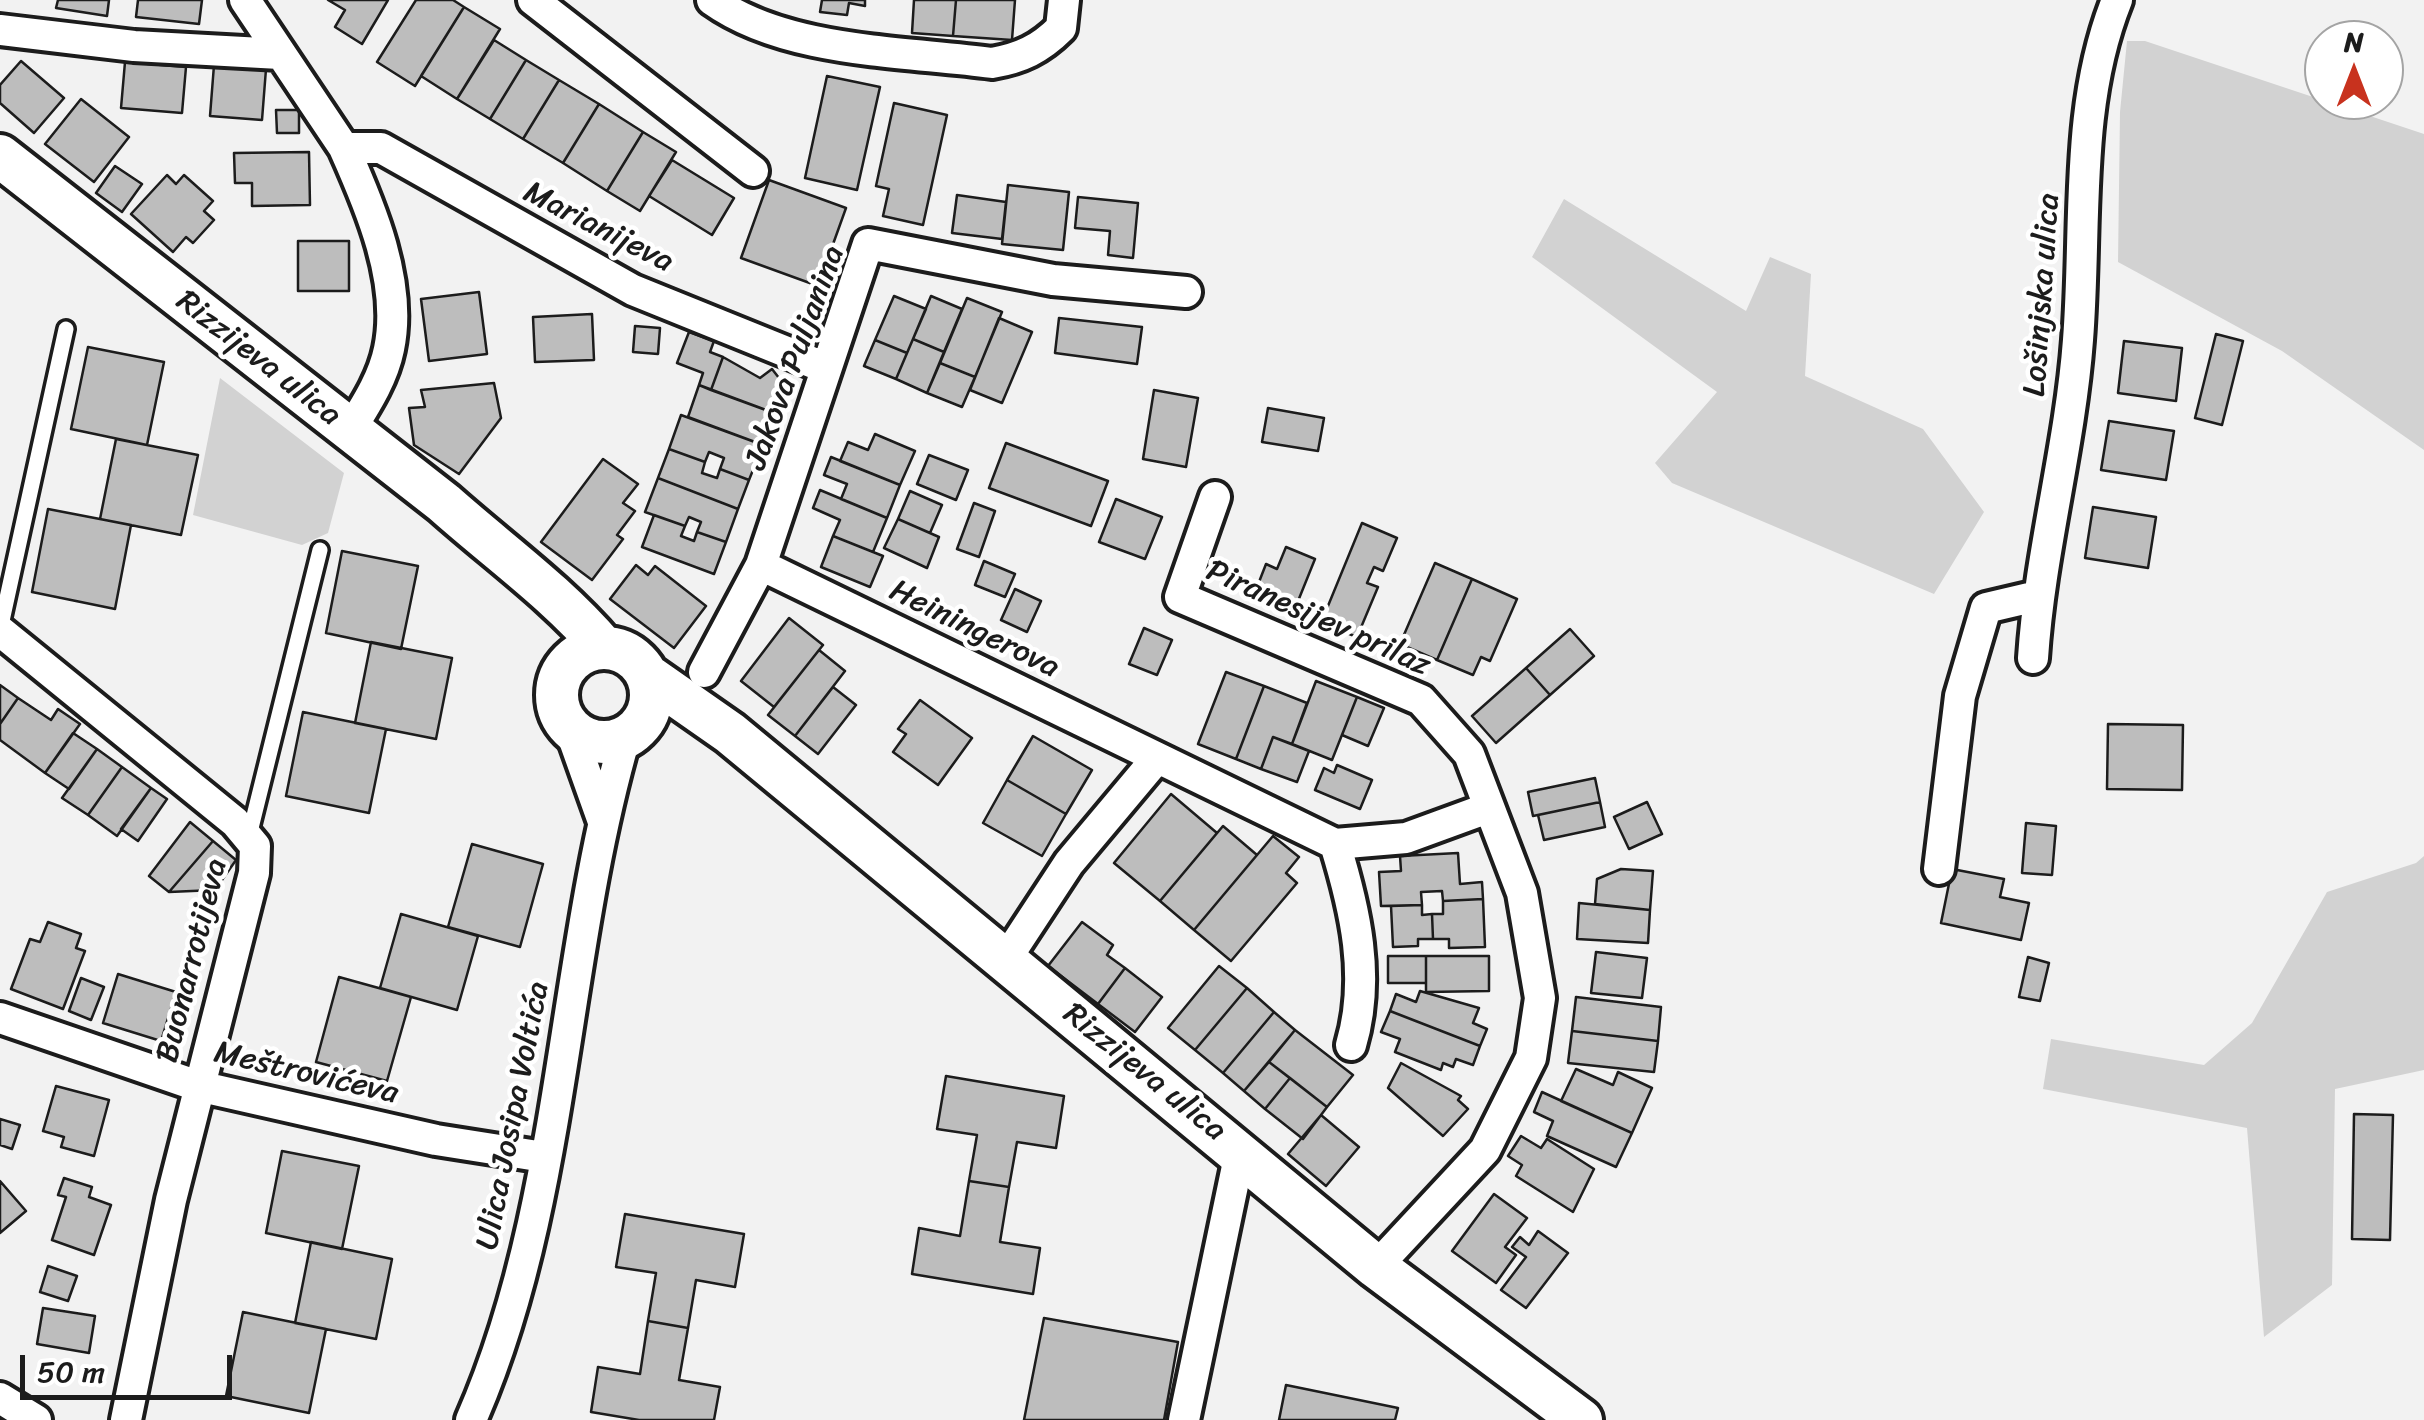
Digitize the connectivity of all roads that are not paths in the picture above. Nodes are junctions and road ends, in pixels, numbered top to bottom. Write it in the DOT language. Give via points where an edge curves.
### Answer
graph roads {
  1 [pos="245,0"];
  2 [pos="533,0"];
  3 [pos="712,0"];
  4 [pos="1064,0"];
  5 [pos="2117,0"];
  6 [pos="0,30"];
  7 [pos="280,54"];
  8 [pos="344,148"];
  9 [pos="0,156"];
  10 [pos="752,172"];
  11 [pos="1186,292"];
  12 [pos="66,329"];
  13 [pos="826,368"];
  14 [pos="350,432"];
  15 [pos="1216,497"];
  16 [pos="320,550"];
  17 [pos="514,564"];
  18 [pos="761,564"];
  19 [pos="2037,596"];
  20 [pos="0,630"];
  21 [pos="604,648"];
  22 [pos="2033,658"];
  23 [pos="566,667"];
  24 [pos="704,672"];
  25 [pos="646,676"];
  26 [pos="709,722"];
  27 [pos="570,729"];
  28 [pos="632,732"];
  29 [pos="1157,758"];
  30 [pos="1488,808"];
  31 [pos="602,819"];
  32 [pos="248,836"];
  33 [pos="1336,844"];
  34 [pos="1939,869"];
  35 [pos="1006,959"];
  36 [pos="0,1018"];
  37 [pos="1351,1044"];
  38 [pos="198,1086"];
  39 [pos="1240,1152"];
  40 [pos="544,1157"];
  41 [pos="1376,1267"];
  42 [pos="0,1398"];
  43 [pos="36,1420"];
  44 [pos="126,1420"];
  45 [pos="471,1420"];
  46 [pos="1184,1420"];
  47 [pos="1582,1420"];
  1 -- 7 [label="street"];
  2 -- 10 [label="street"];
  3 -- 4 [label="street" via="777,35 992,64 1021,58 1045,43 1061,28"];
  5 -- 19 [label="street, Lošinjska ulica" via="2090,89 2078,341"];
  6 -- 7 [label="street"];
  7 -- 8 [label="street"];
  8 -- 13 [label="street, Marianijeva" via="381,148 633,290"];
  8 -- 14 [label="street" via="372,210 390,312 390,347"];
  9 -- 14 [label="street, Rizzijeva ulica"];
  11 -- 13 [label="street, Jakova Puljanina" via="1053,280 868,244"];
  12 -- 20 [label="lane"];
  13 -- 18 [label="street, Jakova Puljanina"];
  14 -- 17 [label="street, Rizzijeva ulica"];
  15 -- 30 [label="street, Piranesijev prilaz" via="1180,597 1421,700 1469,754"];
  16 -- 32 [label="lane"];
  17 -- 21 [label="street, Rizzijeva ulica" via="556,595"];
  17 -- 23 [label="street, Rizzijeva ulica"];
  18 -- 24 [label="street, Jakova Puljanina"];
  18 -- 29 [label="street, Heiningerova"];
  19 -- 22 [label="street, Lošinjska ulica"];
  19 -- 34 [label="street" via="1986,608 1960,696"];
  20 -- 32 [label="street, Buonarrotijeva"];
  21 -- 23 [label="street" via="588,650"];
  21 -- 25 [label="street" via="629,656"];
  23 -- 27 [label="street" via="556,692"];
  25 -- 26 [label="street, Rizzijeva ulica"];
  25 -- 28 [label="street" via="651,701"];
  26 -- 28 [label="street"];
  26 -- 35 [label="street, Rizzijeva ulica"];
  27 -- 28 [label="street" via="596,742"];
  27 -- 31 [label="street, Ulica Josipa Voltića"];
  28 -- 31 [label="street, Ulica Josipa Voltića"];
  29 -- 33 [label="street, Heiningerova"];
  29 -- 35 [label="street" via="1069,863"];
  30 -- 33 [label="street" via="1406,838"];
  30 -- 41 [label="street, Piranesijev prilaz" via="1504,838 1535,946 1540,998 1531,1058 1485,1150"];
  31 -- 40 [label="street, Ulica Josipa Voltića"];
  32 -- 38 [label="street, Buonarrotijeva" via="255,846 254,873"];
  33 -- 37 [label="street" via="1356,911 1360,1012"];
  35 -- 39 [label="street, Rizzijeva ulica"];
  36 -- 38 [label="street, Meštrovićeva"];
  38 -- 40 [label="street, Meštrovićeva" via="436,1140"];
  38 -- 44 [label="street, Buonarrotijeva"];
  39 -- 41 [label="street, Rizzijeva ulica"];
  39 -- 46 [label="street"];
  40 -- 45 [label="street, Ulica Josipa Voltića" via="506,1330"];
  41 -- 47 [label="street, Rizzijeva ulica"];
  42 -- 43 [label="street"];
}
